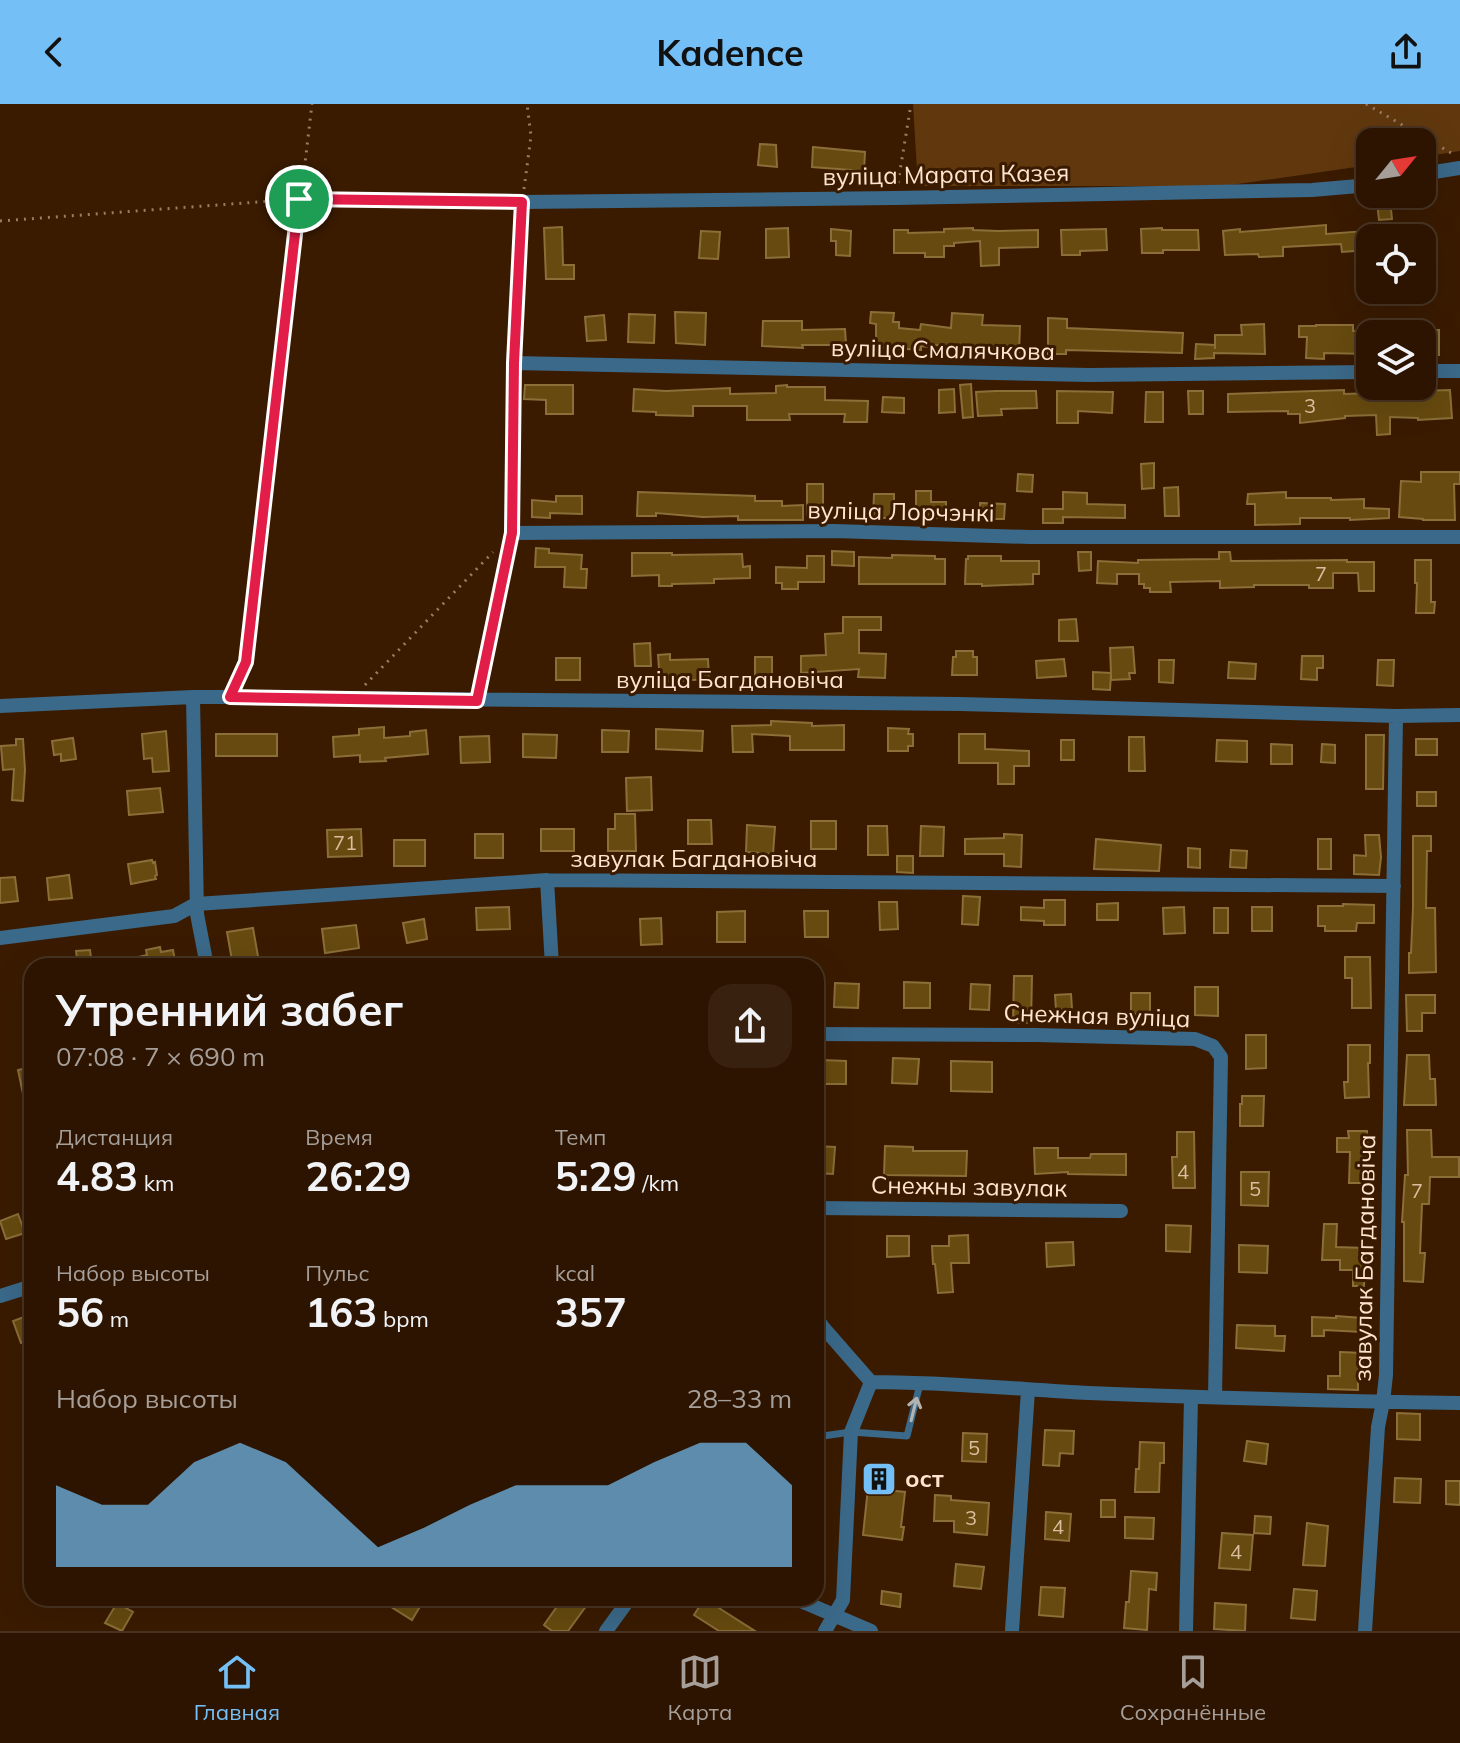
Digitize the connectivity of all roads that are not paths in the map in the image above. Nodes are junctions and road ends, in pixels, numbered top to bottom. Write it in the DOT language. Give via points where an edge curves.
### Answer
graph roads {
  1 [pos="1460,168"];
  2 [pos="1436,172"];
  3 [pos="1356,186"];
  4 [pos="514,363"];
  5 [pos="1436,371"];
  6 [pos="1460,371"];
  7 [pos="1356,372"];
  8 [pos="512,533"];
  9 [pos="1460,537"];
  10 [pos="193,697"];
  11 [pos="477,701"];
  12 [pos="0,706"];
  13 [pos="1460,715"];
  14 [pos="1396,716"];
  15 [pos="547,880"];
  16 [pos="1394,886"];
  17 [pos="196,904"];
  18 [pos="0,938"];
  19 [pos="206,958"];
  20 [pos="552,958"];
  21 [pos="824,1034"];
  22 [pos="824,1208"];
  23 [pos="1121,1211"];
  24 [pos="24,1288"];
  25 [pos="0,1296"];
  26 [pos="824,1328"];
  27 [pos="871,1382"];
  28 [pos="920,1382"];
  29 [pos="1028,1390"];
  30 [pos="1191,1397"];
  31 [pos="1215,1397"];
  32 [pos="1383,1402"];
  33 [pos="1460,1403"];
  34 [pos="851,1432"];
  35 [pos="824,1436"];
  36 [pos="624,1606"];
  37 [pos="814,1606"];
  38 [pos="834,1614"];
  39 [pos="606,1631"];
  40 [pos="825,1631"];
  41 [pos="871,1631"];
  42 [pos="1012,1631"];
  43 [pos="1186,1631"];
  44 [pos="1365,1631"];
  1 -- 2 [label="street"];
  3 -- 4 [label="street, вуліца Марата Казея" via="522,202"];
  4 -- 7 [label="street, вуліца Смалячкова" via="1089,375"];
  4 -- 8 [label="street"];
  5 -- 6 [label="street"];
  8 -- 9 [label="street, вуліца Лорчэнкі"];
  8 -- 11 [label="street"];
  10 -- 11 [label="street, вуліца Багдановіча"];
  10 -- 12 [label="street, вуліца Багдановіча"];
  10 -- 17 [label="street"];
  11 -- 14 [label="street, вуліца Багдановіча" via="960,704"];
  13 -- 14 [label="street, вуліца Багдановіча"];
  14 -- 16 [label="street, завулак Багдановіча"];
  15 -- 16 [label="street, завулак Багдановіча"];
  15 -- 17 [label="street, завулак Багдановіча"];
  15 -- 20 [label="street"];
  16 -- 32 [label="street, завулак Багдановіча"];
  17 -- 18 [label="street, завулак Багдановіча" via="174,916"];
  17 -- 19 [label="street"];
  21 -- 31 [label="street, Снежная вуліца" via="1195,1039 1213,1046 1221,1057"];
  22 -- 23 [label="street, Снежны завулак"];
  24 -- 25 [label="street"];
  26 -- 27 [label="street"];
  27 -- 28 [label="street"];
  27 -- 34 [label="street"];
  28 -- 29 [label="street"];
  34 -- 28 [label="lane, one-way" via="907,1436"];
  29 -- 30 [label="street"];
  29 -- 42 [label="street"];
  30 -- 31 [label="street"];
  30 -- 43 [label="street"];
  31 -- 32 [label="street"];
  32 -- 33 [label="street"];
  32 -- 44 [label="street, завулак Багдановіча"];
  34 -- 35 [label="lane"];
  34 -- 38 [label="street" via="845,1593"];
  36 -- 39 [label="street"];
  37 -- 38 [label="street"];
  38 -- 40 [label="street"];
  38 -- 41 [label="street"];
}
